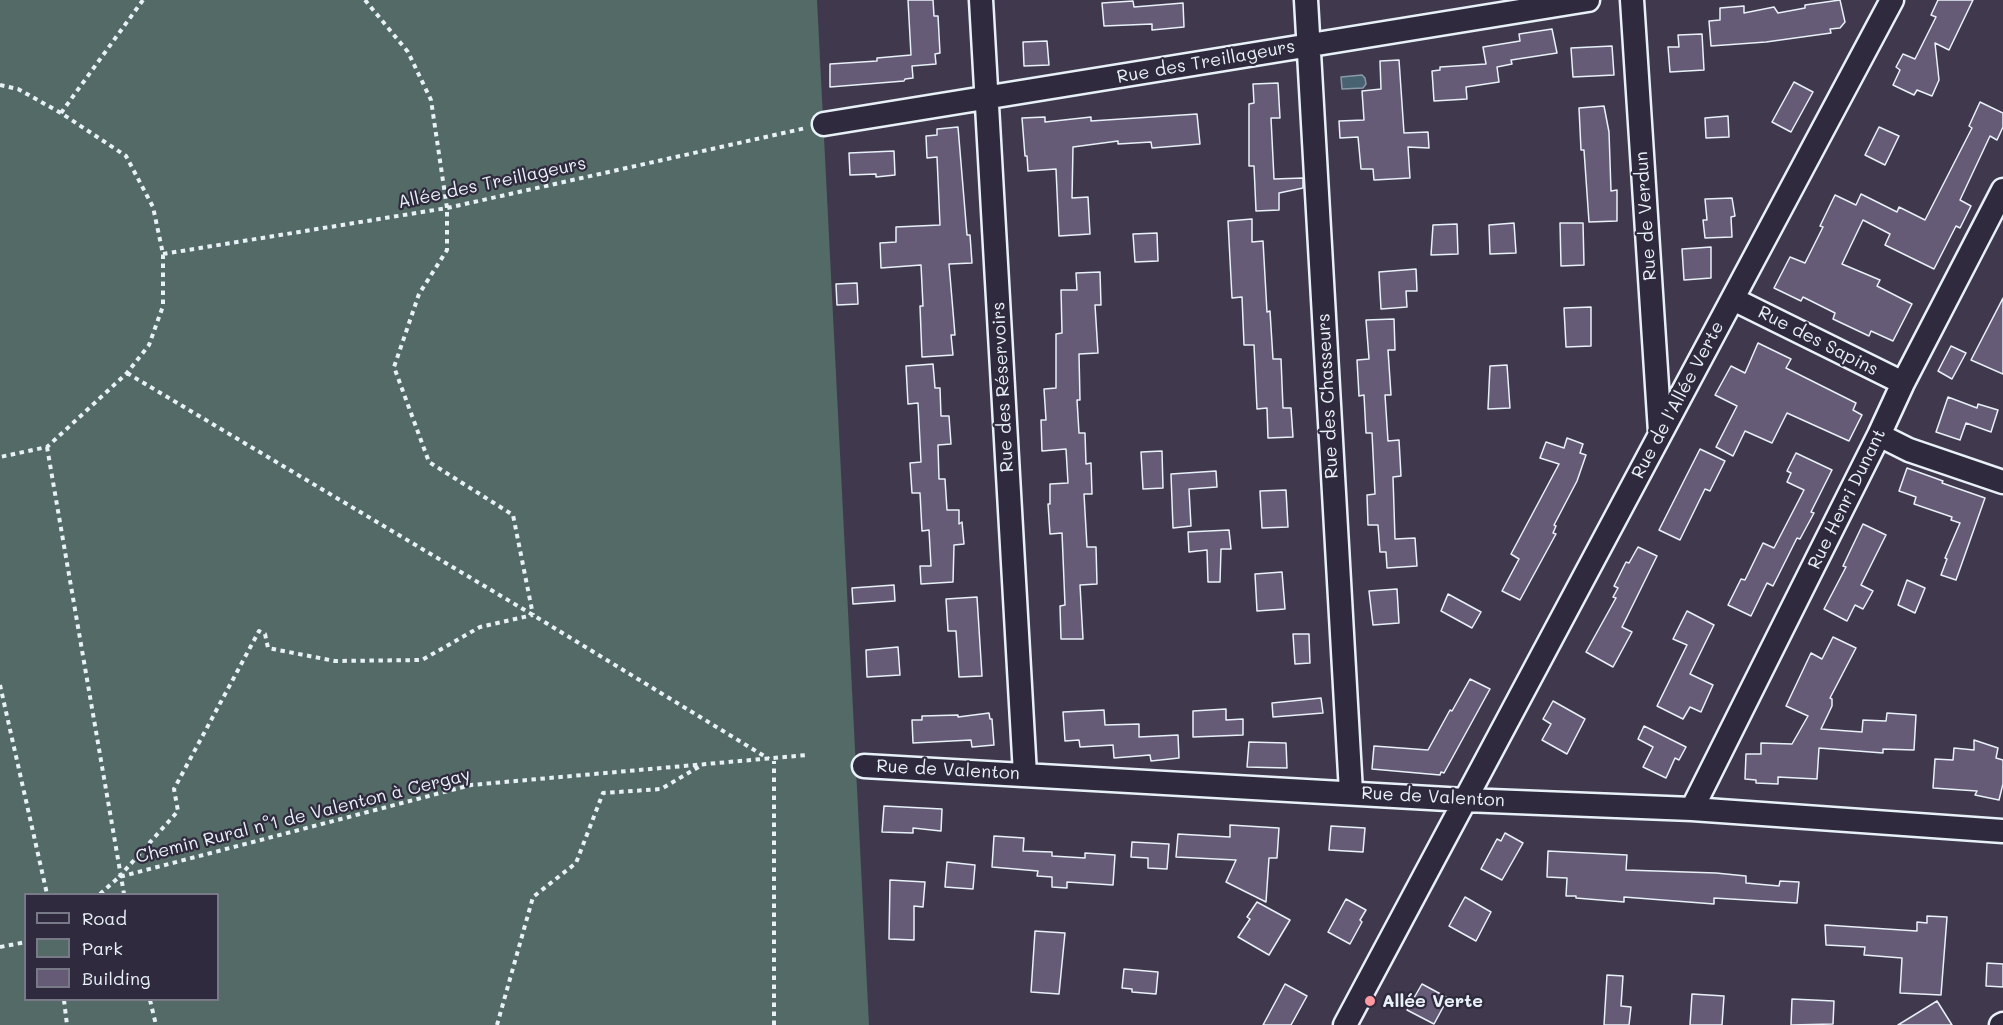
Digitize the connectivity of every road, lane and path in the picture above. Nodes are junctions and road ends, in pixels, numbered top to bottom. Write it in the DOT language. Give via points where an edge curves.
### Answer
graph roads {
  1 [pos="143,0"];
  2 [pos="365,0"];
  3 [pos="981,0"];
  4 [pos="1306,0"];
  5 [pos="1588,0"];
  6 [pos="1632,0"];
  7 [pos="1892,0"];
  8 [pos="1309,45"];
  9 [pos="0,85"];
  10 [pos="987,99"];
  11 [pos="61,113"];
  12 [pos="824,124"];
  13 [pos="2003,190"];
  14 [pos="447,208"];
  15 [pos="163,254"];
  16 [pos="1733,299"];
  17 [pos="127,373"];
  18 [pos="1903,383"];
  19 [pos="1660,432"];
  20 [pos="1880,435"];
  21 [pos="47,447"];
  22 [pos="0,456"];
  23 [pos="2003,482"];
  24 [pos="533,615"];
  25 [pos="0,685"];
  26 [pos="807,755"];
  27 [pos="772,760"];
  28 [pos="704,764"];
  29 [pos="864,766"];
  30 [pos="1025,774"];
  31 [pos="1351,792"];
  32 [pos="1466,800"];
  33 [pos="1692,809"];
  34 [pos="2003,831"];
  35 [pos="119,877"];
  36 [pos="47,893"];
  37 [pos="101,893"];
  38 [pos="124,893"];
  39 [pos="24,942"];
  40 [pos="0,947"];
  41 [pos="64,1001"];
  42 [pos="150,1001"];
  43 [pos="67,1025"];
  44 [pos="156,1025"];
  45 [pos="497,1025"];
  46 [pos="774,1025"];
  47 [pos="1345,1025"];
  1 -- 11 [label="path"];
  2 -- 14 [label="path" via="408,52 431,100"];
  3 -- 10 [label="street, Rue des Réservoirs"];
  4 -- 8 [label="street, Rue des Chasseurs"];
  5 -- 8 [label="street, Rue des Treillageurs"];
  6 -- 19 [label="street, Rue de Verdun"];
  7 -- 16 [label="street, Rue de l'Allée Verte"];
  8 -- 10 [label="street, Rue des Treillageurs"];
  8 -- 31 [label="street, Rue des Chasseurs"];
  9 -- 11 [label="path" via="18,89"];
  10 -- 12 [label="street, Rue des Treillageurs"];
  10 -- 30 [label="street, Rue des Réservoirs"];
  11 -- 15 [label="path" via="126,156 153,207"];
  12 -- 14 [label="path, Allée des Treillageurs"];
  13 -- 18 [label="street, Rue Henri Dunant"];
  14 -- 15 [label="path, Allée des Treillageurs"];
  14 -- 24 [label="path" via="447,250 418,294 394,367 429,462 513,515"];
  15 -- 17 [label="path" via="163,306 149,345"];
  16 -- 18 [label="street, Rue des Sapins"];
  16 -- 19 [label="street, Rue de l'Allée Verte"];
  17 -- 21 [label="path"];
  17 -- 24 [label="path"];
  18 -- 20 [label="street, Rue Henri Dunant"];
  19 -- 32 [label="street, Rue de l'Allée Verte"];
  20 -- 23 [label="street" via="1909,450"];
  20 -- 33 [label="street, Rue Henri Dunant"];
  21 -- 22 [label="path"];
  21 -- 35 [label="path"];
  24 -- 27 [label="path"];
  24 -- 35 [label="path" via="480,627 422,660 335,661 268,648 265,634 259,631 174,789 178,811"];
  25 -- 36 [label="path"];
  26 -- 27 [label="path, Chemin Rural n°1 de Valenton à Cergay"];
  27 -- 28 [label="path, Chemin Rural n°1 de Valenton à Cergay"];
  27 -- 46 [label="path"];
  28 -- 35 [label="path, Chemin Rural n°1 de Valenton à Cergay" via="471,784"];
  28 -- 45 [label="path" via="661,789 603,793 576,863 533,897"];
  29 -- 30 [label="street, Rue de Valenton"];
  30 -- 31 [label="street, Rue de Valenton"];
  31 -- 32 [label="street, Rue de Valenton"];
  32 -- 33 [label="street, Rue de Valenton"];
  32 -- 47 [label="street"];
  33 -- 34 [label="street, Rue de Valenton"];
  35 -- 37 [label="path, Chemin Rural n°1 de Valenton à Cergay"];
  35 -- 38 [label="path"];
  39 -- 40 [label="path"];
  41 -- 43 [label="path"];
  42 -- 44 [label="path"];
}
